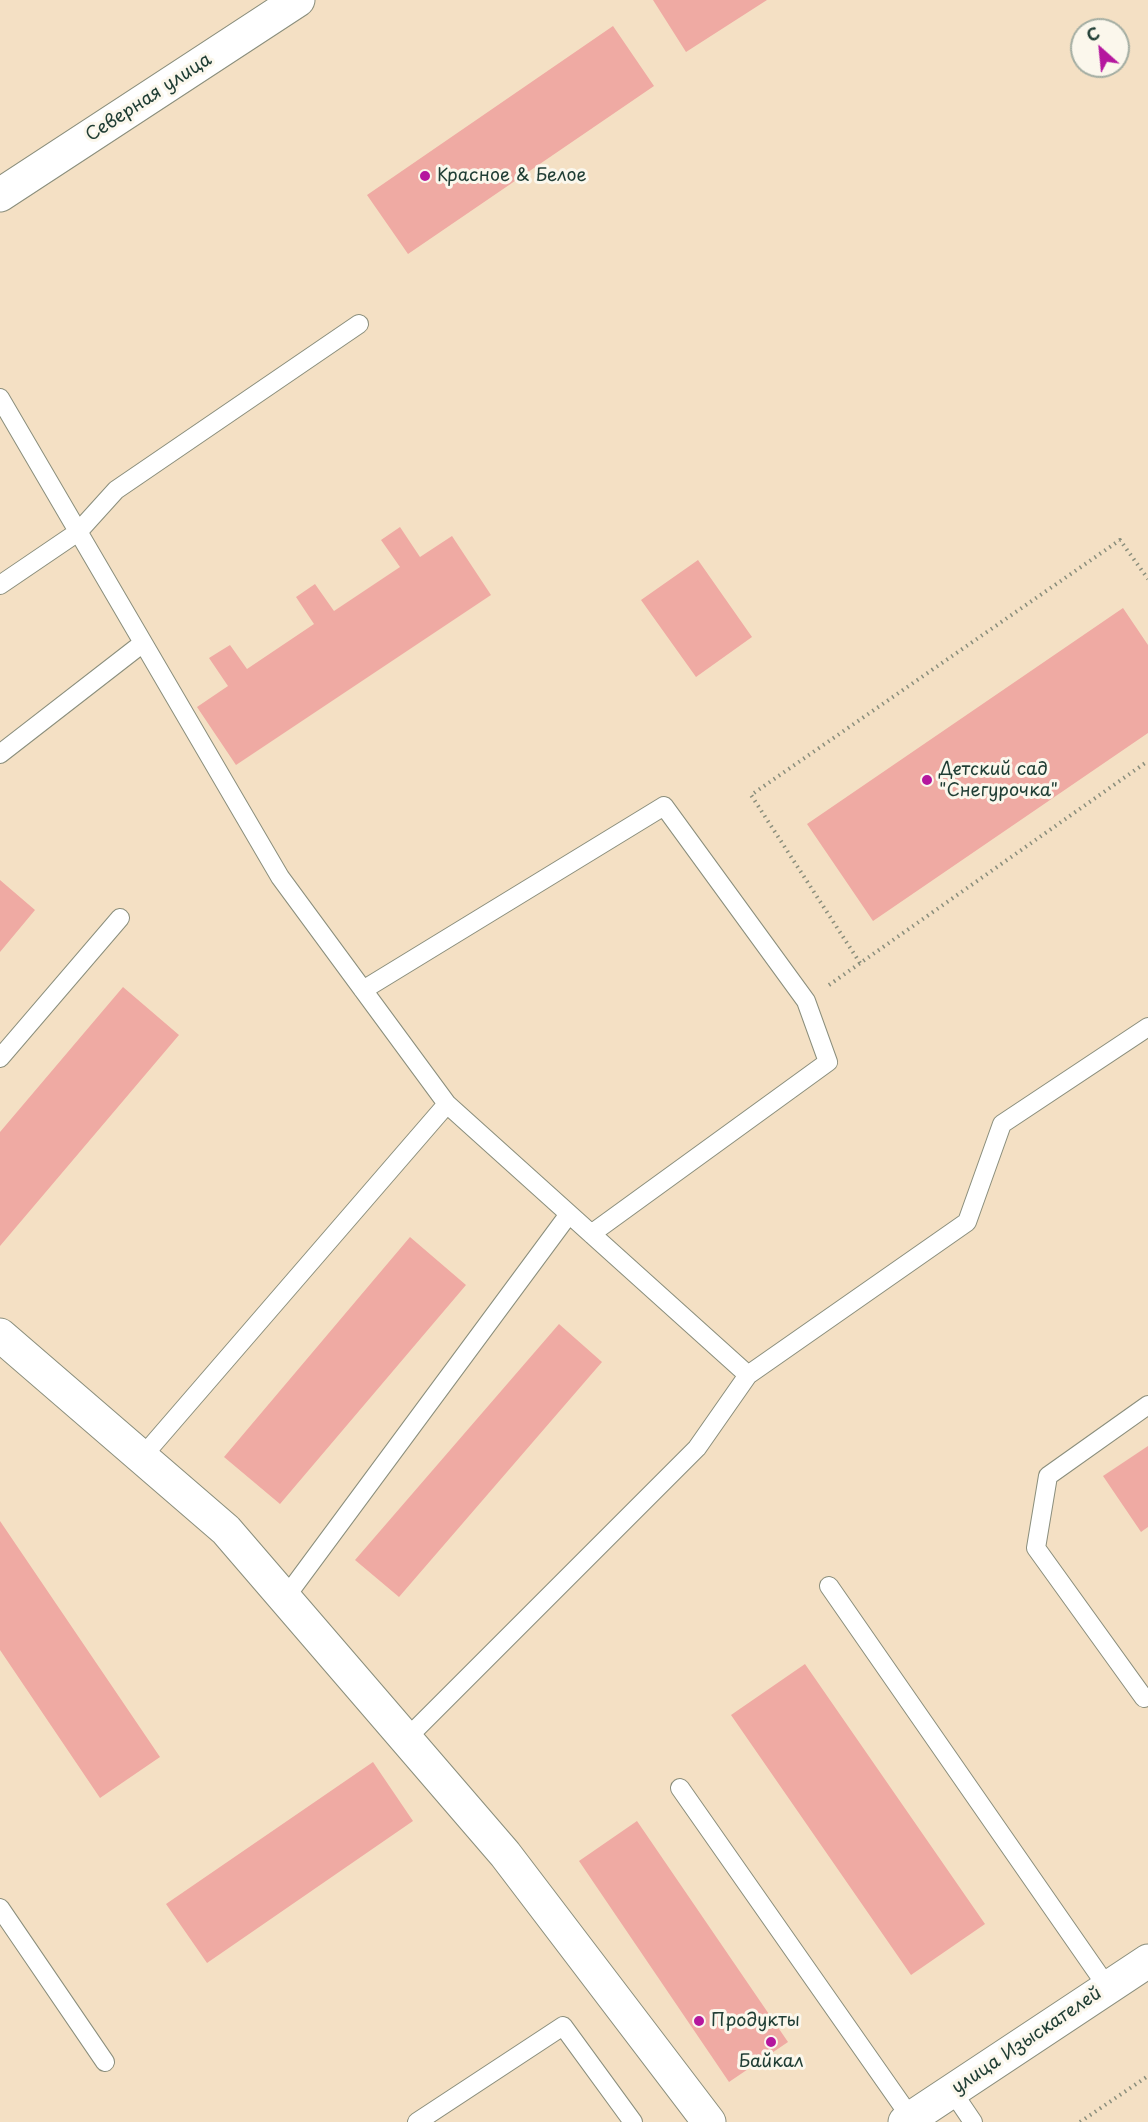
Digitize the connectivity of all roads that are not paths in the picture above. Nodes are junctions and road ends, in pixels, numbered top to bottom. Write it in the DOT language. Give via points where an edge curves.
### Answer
graph roads {
  1 [pos="298,0"];
  2 [pos="0,195"];
  3 [pos="359,324"];
  4 [pos="0,398"];
  5 [pos="78,532"];
  6 [pos="0,585"];
  7 [pos="143,643"];
  8 [pos="0,754"];
  9 [pos="120,918"];
  10 [pos="363,990"];
  11 [pos="1148,1027"];
  12 [pos="0,1058"];
  13 [pos="447,1104"];
  14 [pos="569,1214"];
  15 [pos="591,1234"];
  16 [pos="4,1345"];
  17 [pos="748,1375"];
  18 [pos="1148,1405"];
  19 [pos="142,1457"];
  20 [pos="829,1586"];
  21 [pos="285,1598"];
  22 [pos="1147,1699"];
  23 [pos="406,1739"];
  24 [pos="680,1788"];
  25 [pos="0,1908"];
  26 [pos="1148,1961"];
  27 [pos="1108,1988"];
  28 [pos="105,2062"];
  29 [pos="952,2091"];
  30 [pos="908,2120"];
  31 [pos="417,2122"];
  32 [pos="633,2122"];
  33 [pos="709,2122"];
  34 [pos="973,2122"];
  1 -- 2 [label="street, Северная улица"];
  3 -- 5 [label="lane" via="116,490"];
  4 -- 5 [label="lane"];
  5 -- 6 [label="lane"];
  5 -- 7 [label="lane"];
  7 -- 8 [label="lane"];
  7 -- 10 [label="lane" via="280,877"];
  9 -- 12 [label="lane"];
  10 -- 13 [label="lane"];
  10 -- 15 [label="lane" via="664,806 806,1001 828,1062"];
  11 -- 17 [label="lane" via="1002,1124 967,1222"];
  13 -- 14 [label="lane"];
  13 -- 19 [label="lane"];
  14 -- 15 [label="lane"];
  14 -- 21 [label="lane"];
  15 -- 17 [label="lane"];
  16 -- 19 [label="street"];
  17 -- 23 [label="lane" via="697,1448"];
  18 -- 22 [label="lane" via="1048,1476 1036,1548"];
  19 -- 21 [label="street" via="226,1530"];
  20 -- 27 [label="lane"];
  21 -- 23 [label="street"];
  23 -- 33 [label="street" via="504,1854"];
  24 -- 30 [label="lane"];
  25 -- 28 [label="lane"];
  26 -- 27 [label="street, улица Изыскателей"];
  27 -- 29 [label="street, улица Изыскателей"];
  29 -- 30 [label="street, улица Изыскателей"];
  29 -- 34 [label="lane"];
  31 -- 32 [label="lane" via="563,2026"];
}
